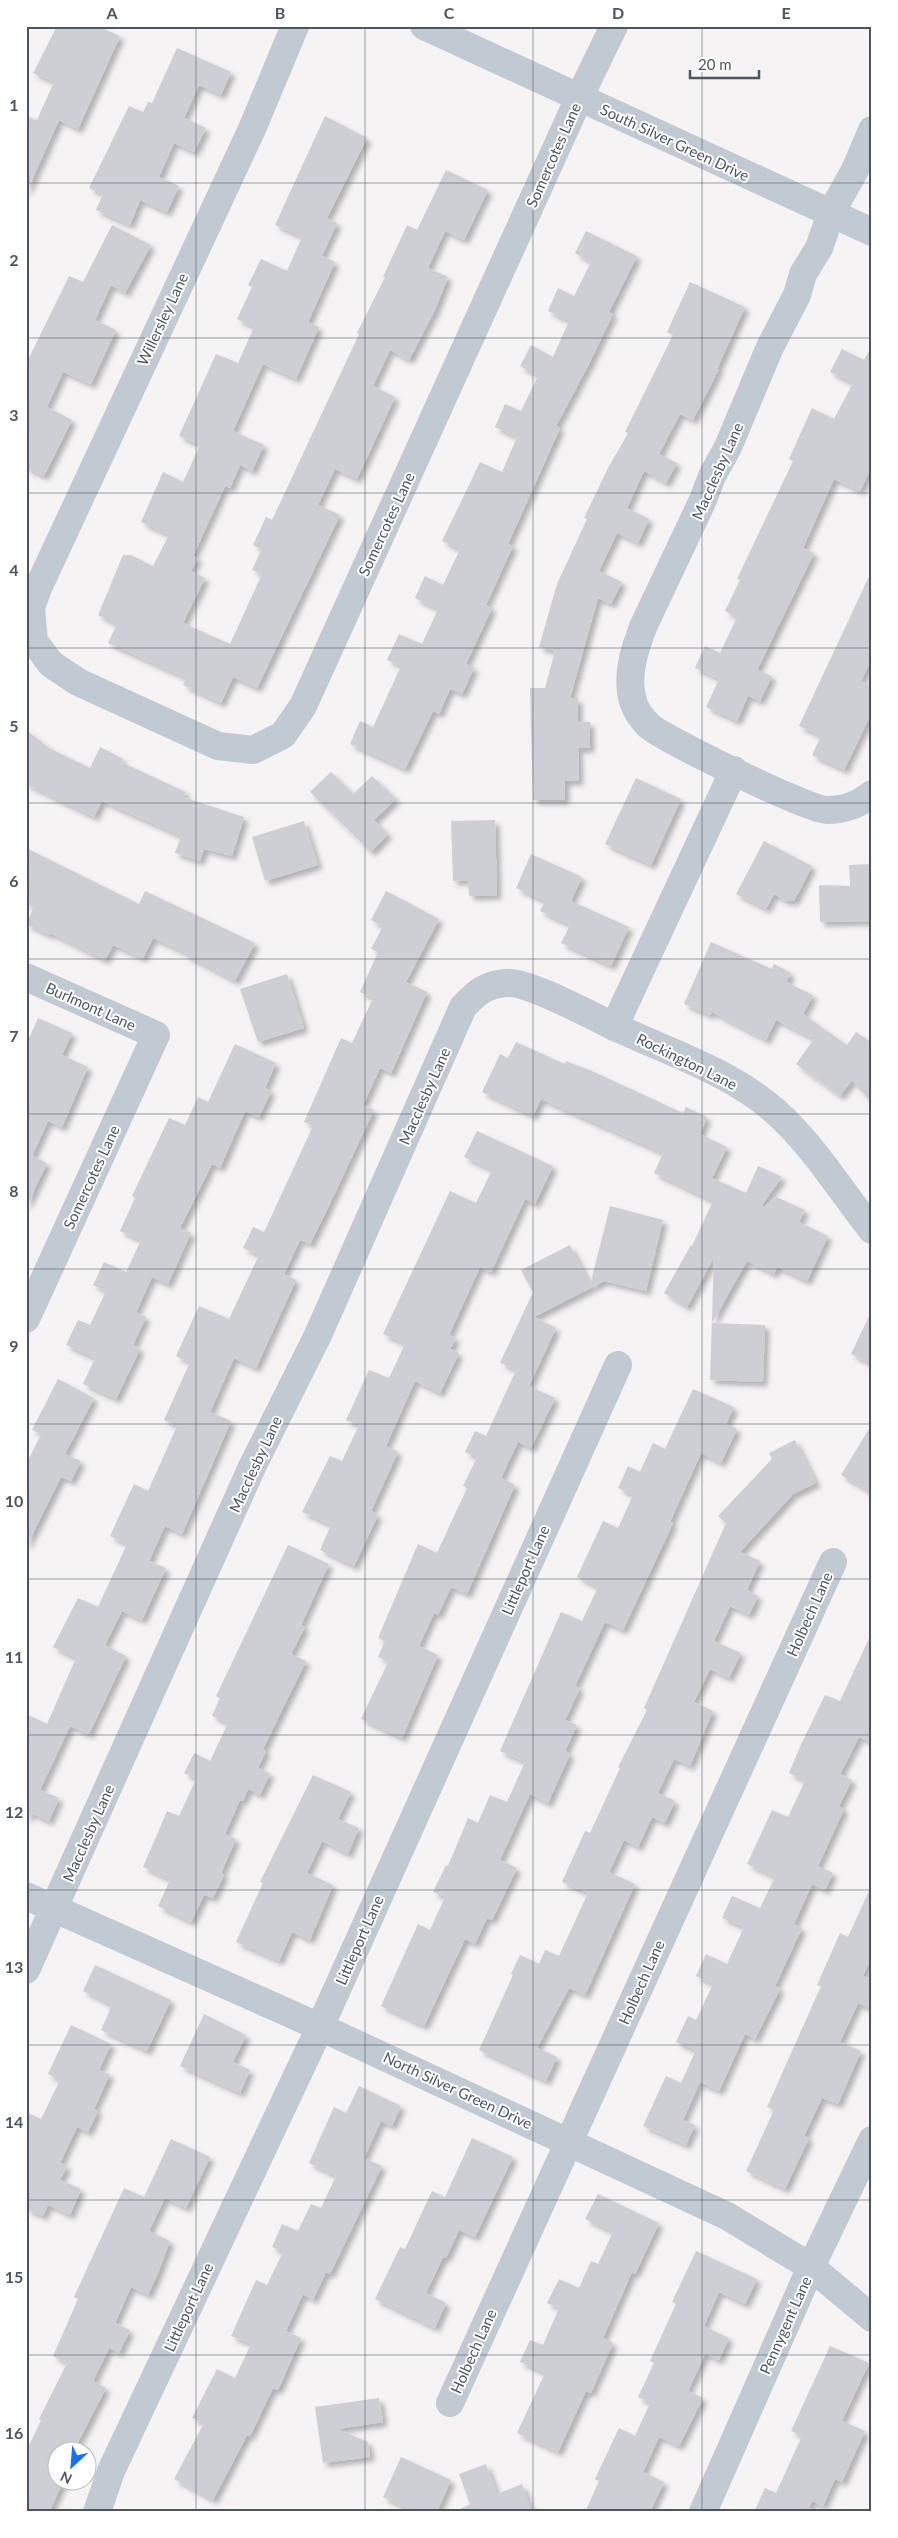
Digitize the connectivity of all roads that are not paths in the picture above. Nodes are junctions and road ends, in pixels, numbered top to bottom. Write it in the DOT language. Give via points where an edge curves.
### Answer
graph roads {
  1 [pos="296,26"];
  2 [pos="424,26"];
  3 [pos="614,26"];
  4 [pos="579,98"];
  5 [pos="872,130"];
  6 [pos="831,213"];
  7 [pos="872,232"];
  8 [pos="32,612"];
  9 [pos="734,770"];
  10 [pos="872,794"];
  11 [pos="26,977"];
  12 [pos="509,982"];
  13 [pos="614,1027"];
  14 [pos="156,1035"];
  15 [pos="872,1230"];
  16 [pos="26,1319"];
  17 [pos="618,1365"];
  18 [pos="833,1562"];
  19 [pos="26,1896"];
  20 [pos="54,1909"];
  21 [pos="26,1970"];
  22 [pos="320,2027"];
  23 [pos="872,2140"];
  24 [pos="569,2141"];
  25 [pos="811,2267"];
  26 [pos="872,2318"];
  27 [pos="450,2403"];
  28 [pos="97,2512"];
  29 [pos="703,2512"];
  1 -- 8 [label="street, Willersley Lane" via="252,129 38,588"];
  2 -- 4 [label="street, South Silver Green Drive"];
  3 -- 4 [label="street, Somercotes Lane"];
  4 -- 6 [label="street, South Silver Green Drive"];
  4 -- 8 [label="street, Somercotes Lane" via="303,706 283,735 253,750 218,746 78,682 51,664 34,641"];
  5 -- 6 [label="street, Macclesby Lane"];
  6 -- 7 [label="street, South Silver Green Drive"];
  6 -- 9 [label="street, Macclesby Lane" via="819,248 803,274 797,295 770,347 728,447 636,645 630,681 634,706 648,725 670,740"];
  9 -- 10 [label="street" via="825,811 855,806"];
  9 -- 13 [label="street"];
  11 -- 14 [label="street, Burlmont Lane"];
  12 -- 13 [label="street, Rockington Lane" via="540,992"];
  12 -- 20 [label="street, Macclesby Lane" via="479,990 463,1007 318,1335 252,1467"];
  13 -- 15 [label="street, Rockington Lane" via="709,1069 776,1112 812,1151"];
  14 -- 16 [label="street, Somercotes Lane"];
  17 -- 22 [label="street, Littleport Lane"];
  18 -- 24 [label="street, Holbech Lane"];
  19 -- 20 [label="street, North Silver Green Drive"];
  20 -- 21 [label="street, Macclesby Lane"];
  20 -- 22 [label="street, North Silver Green Drive"];
  22 -- 24 [label="street, North Silver Green Drive"];
  22 -- 28 [label="street, Littleport Lane" via="111,2471"];
  23 -- 25 [label="street, Pennygent Lane"];
  24 -- 25 [label="street, North Silver Green Drive" via="727,2216"];
  24 -- 27 [label="street, Holbech Lane"];
  25 -- 26 [label="street, North Silver Green Drive"];
  25 -- 29 [label="street, Pennygent Lane"];
}
